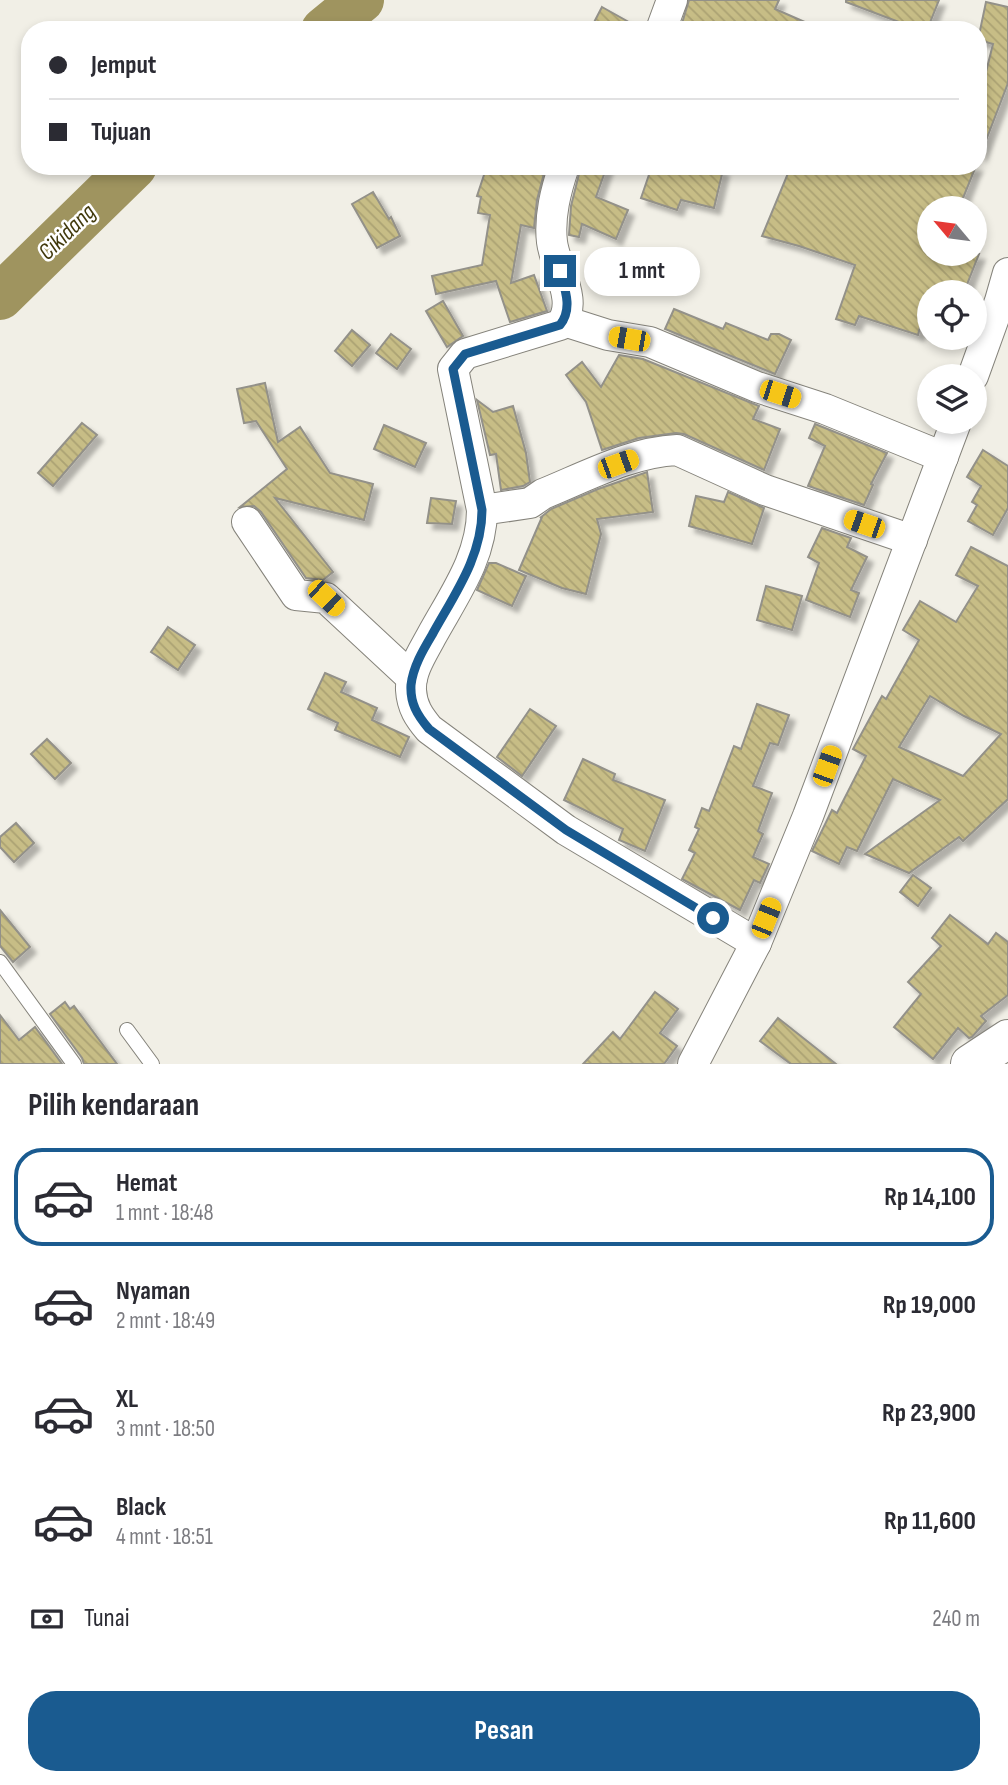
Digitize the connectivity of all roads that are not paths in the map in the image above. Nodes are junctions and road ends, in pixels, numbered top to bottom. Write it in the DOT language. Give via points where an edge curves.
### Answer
graph roads {
  1 [pos="672,0"];
  2 [pos="664,21"];
  3 [pos="561,175"];
  4 [pos="1008,273"];
  5 [pos="564,321"];
  6 [pos="977,364"];
  7 [pos="952,434"];
  8 [pos="943,457"];
  9 [pos="482,510"];
  10 [pos="247,522"];
  11 [pos="912,540"];
  12 [pos="412,678"];
  13 [pos="756,943"];
  14 [pos="0,962"];
  15 [pos="127,1030"];
  16 [pos="1008,1039"];
  17 [pos="74,1064"];
  18 [pos="152,1064"];
  19 [pos="693,1064"];
  20 [pos="970,1064"];
  1 -- 2 [label="street"];
  3 -- 5 [label="street" via="552,236 566,294"];
  4 -- 6 [label="street"];
  5 -- 8 [label="street" via="650,342"];
  5 -- 9 [label="street" via="465,354 453,369"];
  7 -- 8 [label="street"];
  8 -- 11 [label="street"];
  9 -- 11 [label="street" via="530,503 642,456 677,450 765,490"];
  9 -- 12 [label="street" via="477,550"];
  10 -- 12 [label="street" via="296,595 326,598"];
  11 -- 13 [label="street"];
  12 -- 13 [label="street" via="412,703 429,729 566,830"];
  13 -- 19 [label="street"];
  14 -- 17 [label="lane"];
  15 -- 18 [label="lane"];
  16 -- 20 [label="street"];
}
